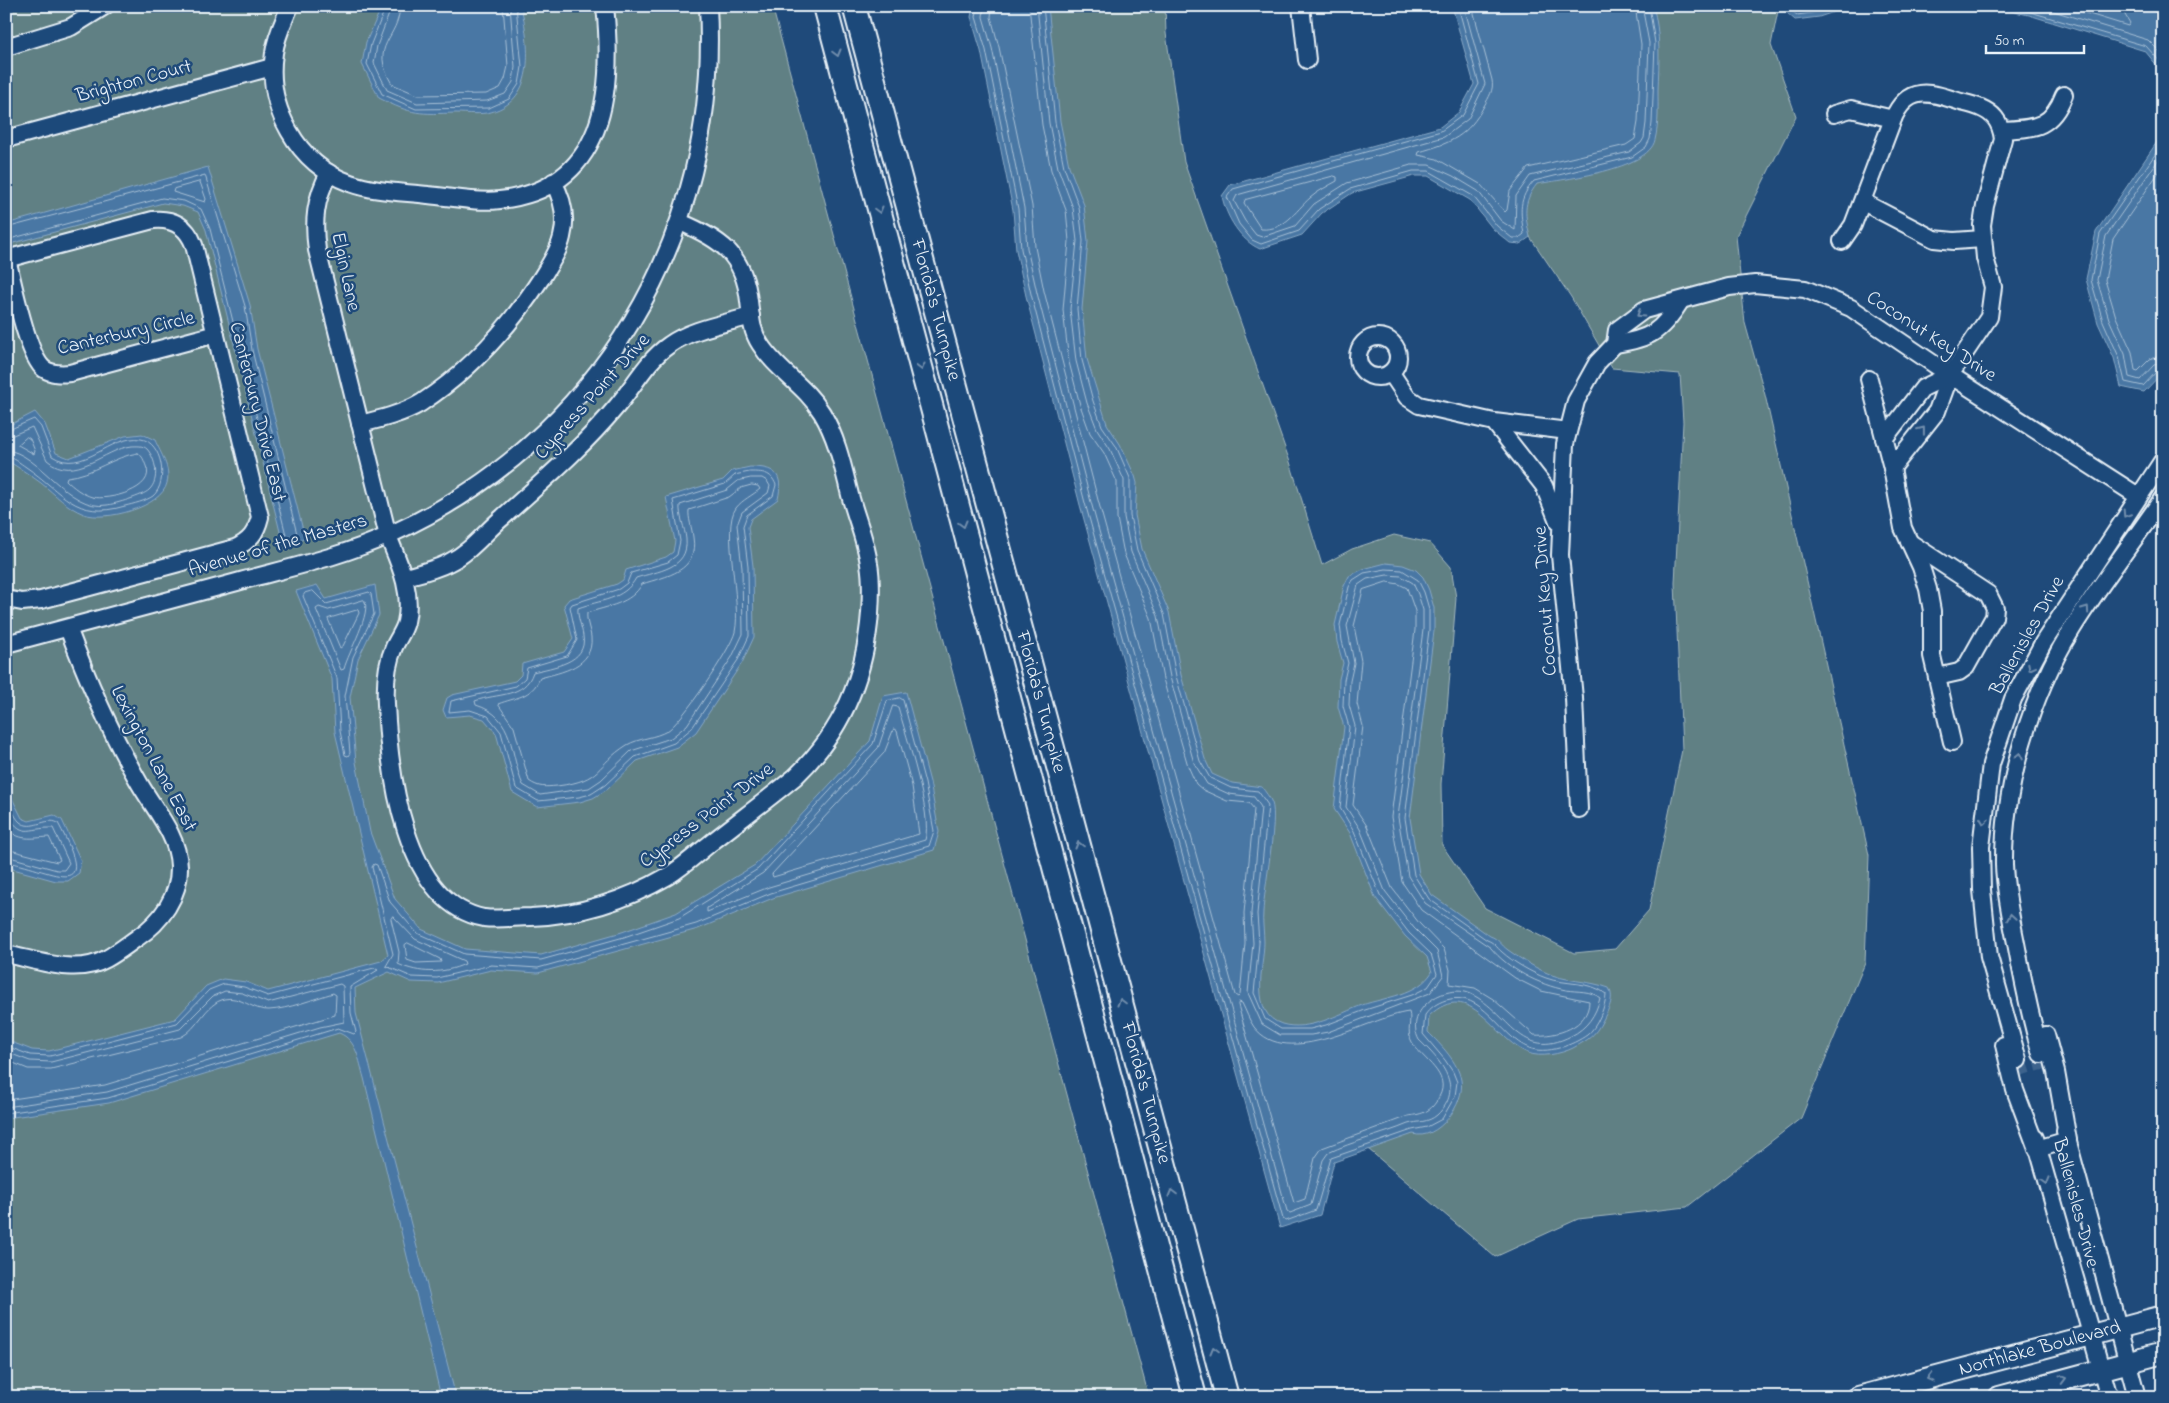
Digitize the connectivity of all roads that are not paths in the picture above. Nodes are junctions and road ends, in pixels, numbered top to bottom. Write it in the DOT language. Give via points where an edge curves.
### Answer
graph roads {
  1 [pos="105,6"];
  2 [pos="290,6"];
  3 [pos="605,6"];
  4 [pos="708,6"];
  5 [pos="825,6"];
  6 [pos="854,6"];
  7 [pos="1301,6"];
  8 [pos="6,46"];
  9 [pos="1307,60"];
  10 [pos="272,67"];
  11 [pos="2064,95"];
  12 [pos="1834,114"];
  13 [pos="1893,118"];
  14 [pos="2002,130"];
  15 [pos="6,139"];
  16 [pos="329,173"];
  17 [pos="553,182"];
  18 [pos="1863,202"];
  19 [pos="680,222"];
  20 [pos="1982,239"];
  21 [pos="1842,241"];
  22 [pos="6,259"];
  23 [pos="1680,302"];
  24 [pos="751,316"];
  25 [pos="216,334"];
  26 [pos="1615,344"];
  27 [pos="1391,373"];
  28 [pos="1950,375"];
  29 [pos="1869,379"];
  30 [pos="1494,422"];
  31 [pos="360,424"];
  32 [pos="1568,431"];
  33 [pos="1884,438"];
  34 [pos="2163,460"];
  35 [pos="1892,468"];
  36 [pos="2138,496"];
  37 [pos="2163,498"];
  38 [pos="1560,530"];
  39 [pos="388,536"];
  40 [pos="1909,542"];
  41 [pos="405,577"];
  42 [pos="6,599"];
  43 [pos="68,628"];
  44 [pos="6,644"];
  45 [pos="1937,677"];
  46 [pos="1952,742"];
  47 [pos="1579,809"];
  48 [pos="2016,943"];
  49 [pos="6,954"];
  50 [pos="1989,957"];
  51 [pos="2029,1016"];
  52 [pos="2008,1022"];
  53 [pos="2041,1054"];
  54 [pos="2018,1060"];
  55 [pos="2046,1074"];
  56 [pos="2024,1079"];
  57 [pos="2068,1140"];
  58 [pos="2037,1149"];
  59 [pos="2163,1316"];
  60 [pos="2117,1329"];
  61 [pos="2092,1335"];
  62 [pos="2163,1352"];
  63 [pos="2129,1362"];
  64 [pos="2102,1369"];
  65 [pos="1195,1397"];
  66 [pos="1227,1397"];
  67 [pos="1858,1397"];
  68 [pos="1999,1397"];
  69 [pos="2109,1397"];
  70 [pos="2137,1397"];
  1 -- 8 [label="street" via="71,26"];
  2 -- 10 [label="street" via="279,32"];
  3 -- 17 [label="street" via="609,47 607,86 600,123 581,156"];
  4 -- 19 [label="street, Avenue of the Masters" via="709,81 704,122"];
  5 -- 65 [label="highway, Florida's Turnpike, one-way"];
  66 -- 6 [label="highway, Florida's Turnpike, one-way"];
  7 -- 9 [label="street"];
  10 -- 15 [label="street, Brighton Court"];
  10 -- 16 [label="street" via="277,105 284,123 305,154"];
  11 -- 14 [label="street" via="2059,109 2046,122 2029,128"];
  12 -- 13 [label="street" via="1851,109"];
  13 -- 14 [label="street" via="1902,102 1911,96 1930,93 1989,112"];
  13 -- 18 [label="street"];
  14 -- 20 [label="street" via="2003,139 1985,206"];
  16 -- 17 [label="street" via="369,188 480,201 518,197"];
  16 -- 31 [label="street, Elgin Lane" via="318,197 314,229"];
  17 -- 31 [label="street" via="563,208 563,235 552,261 519,310 477,357 421,402 392,416"];
  18 -- 20 [label="street" via="1934,239"];
  18 -- 21 [label="street"];
  19 -- 24 [label="street, Cypress Point Drive" via="720,241 737,259 747,284"];
  19 -- 39 [label="street, Avenue of the Masters" via="660,271 620,341 581,394 524,450 472,489"];
  20 -- 28 [label="street" via="1993,287 1992,307 1984,326"];
  22 -- 25 [label="street, Canterbury Circle" via="32,353 42,368 50,372 70,373"];
  22 -- 25 [label="street, Canterbury Drive East" via="153,220 170,220 191,237"];
  23 -- 26 [label="street" via="1666,324 1640,341"];
  23 -- 26 [label="street, Coconut Key Drive, one-way" via="1644,310 1617,330"];
  23 -- 28 [label="street, Coconut Key Drive" via="1729,287 1755,284 1805,289 1851,308"];
  24 -- 41 [label="street, Cypress Point Drive" via="685,336 668,346 653,359 585,442 481,540 448,563"];
  24 -- 41 [label="street, Cypress Point Drive" via="751,326 760,345 808,393 833,432 869,564 871,599 868,633 851,700 828,742 796,777 670,875 601,905 539,916 485,918 456,905 433,886 418,863 411,842 394,780 388,740 386,674 406,621 408,594"];
  25 -- 42 [label="street, Canterbury Drive East" via="259,507 257,529 252,537 235,548 41,600 22,602"];
  26 -- 32 [label="street, Coconut Key Drive" via="1586,381 1576,401"];
  27 -- 30 [label="street" via="1407,397 1419,405"];
  28 -- 33 [label="street" via="1923,388"];
  35 -- 28 [label="street, one-way" via="1937,411"];
  28 -- 36 [label="street, Coconut Key Drive"];
  29 -- 33 [label="street"];
  30 -- 32 [label="street"];
  30 -- 38 [label="street" via="1544,486"];
  31 -- 39 [label="street, Elgin Lane"];
  32 -- 38 [label="street, Coconut Key Drive"];
  33 -- 35 [label="street"];
  34 -- 36 [label="street, Ballenisles Drive"];
  35 -- 40 [label="street" via="1903,528"];
  36 -- 50 [label="street, Ballenisles Drive, one-way" via="2043,643 2013,699 1992,764 1980,847"];
  48 -- 37 [label="street, Ballenisles Drive, one-way" via="2004,866 2005,827 2020,750 2042,686 2072,629"];
  38 -- 47 [label="street, Coconut Key Drive" via="1563,599 1574,698"];
  39 -- 41 [label="street, Cypress Point Drive"];
  39 -- 43 [label="street, Avenue of the Masters" via="325,558"];
  40 -- 45 [label="street" via="1928,589 1932,656"];
  40 -- 45 [label="street" via="1988,594 1995,608 1994,617 1966,667"];
  43 -- 44 [label="street, Avenue of the Masters"];
  43 -- 49 [label="street, Lexington Lane East" via="106,719 172,838 178,857 177,884 159,920 105,960 73,967"];
  45 -- 46 [label="street"];
  48 -- 51 [label="street, Ballenisles Drive"];
  48 -- 57 [label="street" via="2031,982 2054,1064"];
  50 -- 52 [label="street, Ballenisles Drive"];
  50 -- 58 [label="street" via="2000,1032"];
  51 -- 52 [label="street"];
  51 -- 53 [label="street, Ballenisles Drive"];
  52 -- 54 [label="street, Ballenisles Drive"];
  55 -- 57 [label="street, Ballenisles Drive"];
  56 -- 58 [label="street, Ballenisles Drive"];
  57 -- 58 [label="street"];
  57 -- 60 [label="street, Ballenisles Drive"];
  58 -- 61 [label="street, Ballenisles Drive, one-way"];
  59 -- 60 [label="main road, Northlake Boulevard"];
  60 -- 61 [label="main road, Northlake Boulevard"];
  60 -- 63 [label="street, Ballenisles Drive"];
  61 -- 64 [label="street, Ballenisles Drive"];
  61 -- 67 [label="main road, Northlake Boulevard, one-way"];
  62 -- 63 [label="main road, Northlake Boulevard"];
  63 -- 64 [label="main road, Northlake Boulevard"];
  63 -- 70 [label="street, Ballenisles Drive"];
  68 -- 64 [label="main road, Northlake Boulevard, one-way"];
  64 -- 69 [label="street, Ballenisles Drive"];
}
